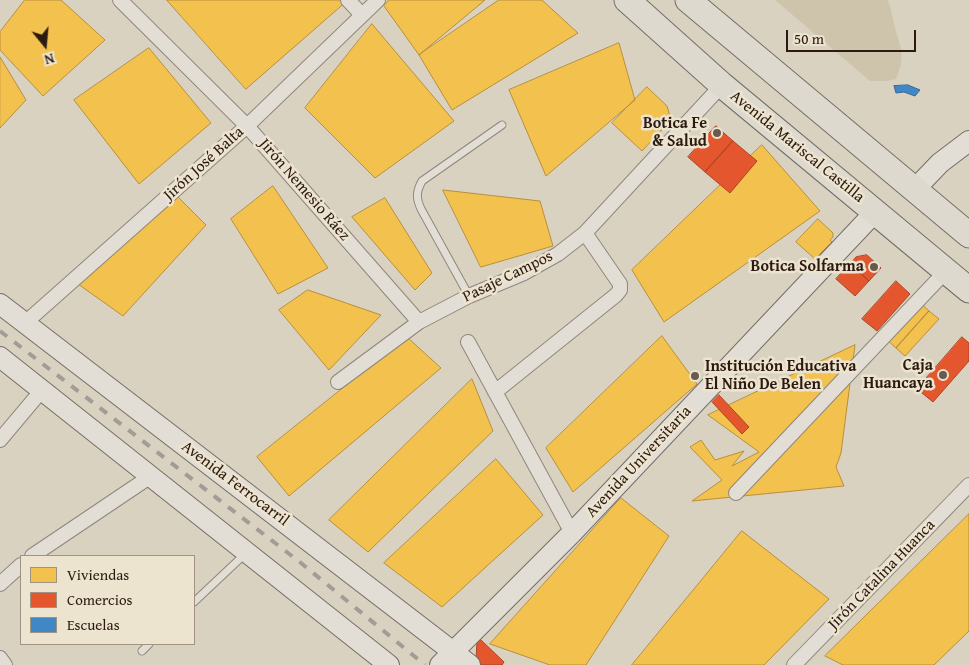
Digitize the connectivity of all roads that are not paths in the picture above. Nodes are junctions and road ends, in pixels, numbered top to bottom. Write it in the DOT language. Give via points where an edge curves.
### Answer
graph roads {
  1 [pos="120,0"];
  2 [pos="348,0"];
  3 [pos="378,0"];
  4 [pos="627,0"];
  5 [pos="688,0"];
  6 [pos="362,15"];
  7 [pos="722,85"];
  8 [pos="502,125"];
  9 [pos="248,126"];
  10 [pos="969,141"];
  11 [pos="914,190"];
  12 [pos="876,211"];
  13 [pos="585,233"];
  14 [pos="969,235"];
  15 [pos="946,270"];
  16 [pos="969,290"];
  17 [pos="469,296"];
  18 [pos="0,304"];
  19 [pos="419,322"];
  20 [pos="25,323"];
  21 [pos="468,342"];
  22 [pos="0,357"];
  23 [pos="338,382"];
  24 [pos="42,390"];
  25 [pos="495,392"];
  26 [pos="0,440"];
  27 [pos="150,476"];
  28 [pos="969,485"];
  29 [pos="736,493"];
  30 [pos="572,533"];
  31 [pos="248,552"];
  32 [pos="33,555"];
  33 [pos="20,567"];
  34 [pos="0,584"];
  35 [pos="195,601"];
  36 [pos="148,645"];
  37 [pos="142,651"];
  38 [pos="0,658"];
  39 [pos="447,658"];
  40 [pos="5,665"];
  41 [pos="390,665"];
  42 [pos="470,665"];
  43 [pos="794,665"];
  1 -- 9 [label="street, Jirón Nemesio Ráez"];
  2 -- 6 [label="street"];
  3 -- 6 [label="street, Jirón José Balta"];
  4 -- 7 [label="highway, Avenida Mariscal Castilla"];
  5 -- 11 [label="highway"];
  6 -- 9 [label="street, Jirón José Balta"];
  7 -- 12 [label="highway, Avenida Mariscal Castilla"];
  7 -- 13 [label="street, Pasaje Campos"];
  8 -- 17 [label="lane" via="422,181 416,190 420,209"];
  9 -- 19 [label="street, Jirón Nemesio Ráez"];
  9 -- 20 [label="street, Jirón José Balta"];
  10 -- 11 [label="street" via="940,163"];
  11 -- 14 [label="highway"];
  12 -- 15 [label="highway, Avenida Mariscal Castilla"];
  12 -- 30 [label="street, Avenida Universitaria"];
  13 -- 17 [label="street, Pasaje Campos" via="558,254 524,273"];
  13 -- 25 [label="street" via="620,284 620,290"];
  15 -- 16 [label="highway, Avenida Mariscal Castilla"];
  15 -- 29 [label="street"];
  17 -- 19 [label="street, Pasaje Campos"];
  18 -- 20 [label="street, Avenida Ferrocarril"];
  19 -- 23 [label="street, Pasaje Campos"];
  20 -- 39 [label="street, Avenida Ferrocarril"];
  21 -- 25 [label="street"];
  22 -- 24 [label="street"];
  24 -- 26 [label="street"];
  24 -- 27 [label="street"];
  25 -- 30 [label="street"];
  27 -- 31 [label="street"];
  27 -- 32 [label="street"];
  28 -- 43 [label="street, Jirón Catalina Huanca"];
  30 -- 39 [label="street, Avenida Universitaria"];
  31 -- 35 [label="lane"];
  31 -- 41 [label="street"];
  33 -- 34 [label="street"];
  36 -- 37 [label="lane"];
  38 -- 40 [label="street"];
  39 -- 42 [label="street, Avenida Ferrocarril"];
}
